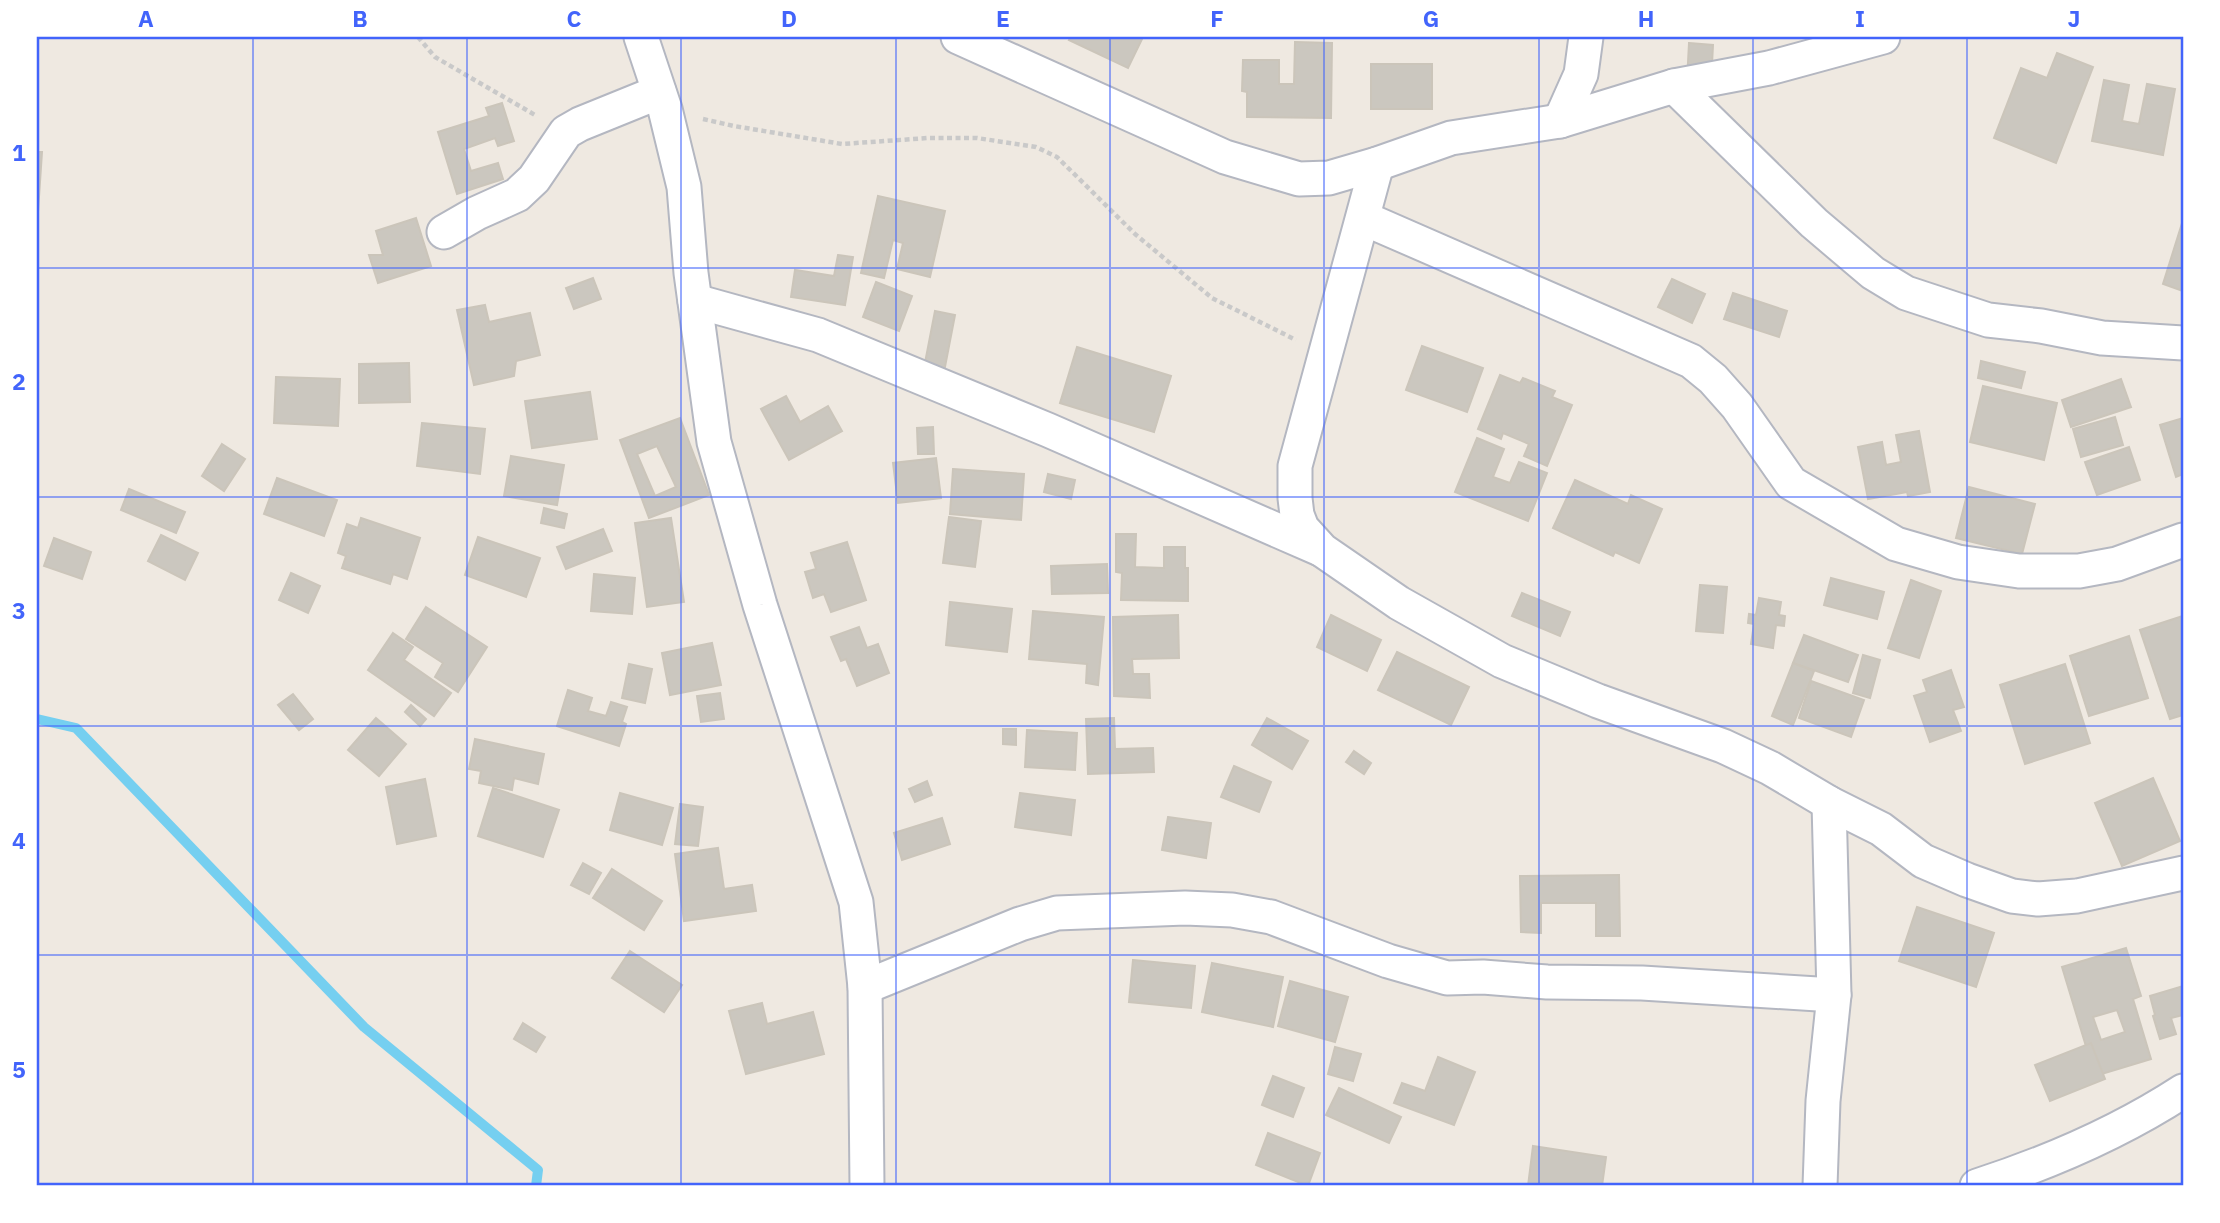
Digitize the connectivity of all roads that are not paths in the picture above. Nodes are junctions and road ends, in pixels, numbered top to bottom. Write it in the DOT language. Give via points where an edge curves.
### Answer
graph roads {
  1 [pos="640,37"];
  2 [pos="958,37"];
  3 [pos="1586,37"];
  4 [pos="1883,37"];
  5 [pos="1674,86"];
  6 [pos="662,101"];
  7 [pos="1560,121"];
  8 [pos="1377,164"];
  9 [pos="1363,218"];
  10 [pos="444,232"];
  11 [pos="695,301"];
  12 [pos="2183,343"];
  13 [pos="2183,540"];
  14 [pos="1322,550"];
  15 [pos="1829,803"];
  16 [pos="2183,873"];
  17 [pos="865,987"];
  18 [pos="1834,995"];
  19 [pos="2183,1091"];
  20 [pos="867,1186"];
  21 [pos="1820,1186"];
  22 [pos="1977,1186"];
  1 -- 6 [label="street"];
  2 -- 8 [label="street" via="1225,157 1298,179 1329,178"];
  3 -- 7 [label="street" via="1581,74"];
  4 -- 5 [label="street" via="1769,68"];
  5 -- 7 [label="street"];
  5 -- 12 [label="street" via="1814,223 1873,273 1906,293 1988,320 2102,338"];
  6 -- 10 [label="street" via="566,132 534,179 517,195"];
  6 -- 11 [label="street" via="684,187"];
  7 -- 8 [label="street" via="1451,138"];
  8 -- 9 [label="street"];
  9 -- 13 [label="street" via="1691,361 1737,406 1791,482 1896,544 1970,564 2019,571 2078,571 2117,564"];
  9 -- 14 [label="street" via="1295,466 1297,515"];
  11 -- 14 [label="street" via="818,335"];
  11 -- 17 [label="street" via="714,442 856,902"];
  14 -- 15 [label="street" via="1399,603 1503,661 1723,746"];
  15 -- 16 [label="street" via="1881,829 1923,861 2012,895 2038,899 2077,896"];
  15 -- 18 [label="street"];
  17 -- 18 [label="street" via="1057,913 1185,908 1271,917 1447,978 1643,983"];
  17 -- 20 [label="street"];
  18 -- 21 [label="street"];
  19 -- 22 [label="street" via="2033,1168"];
}
